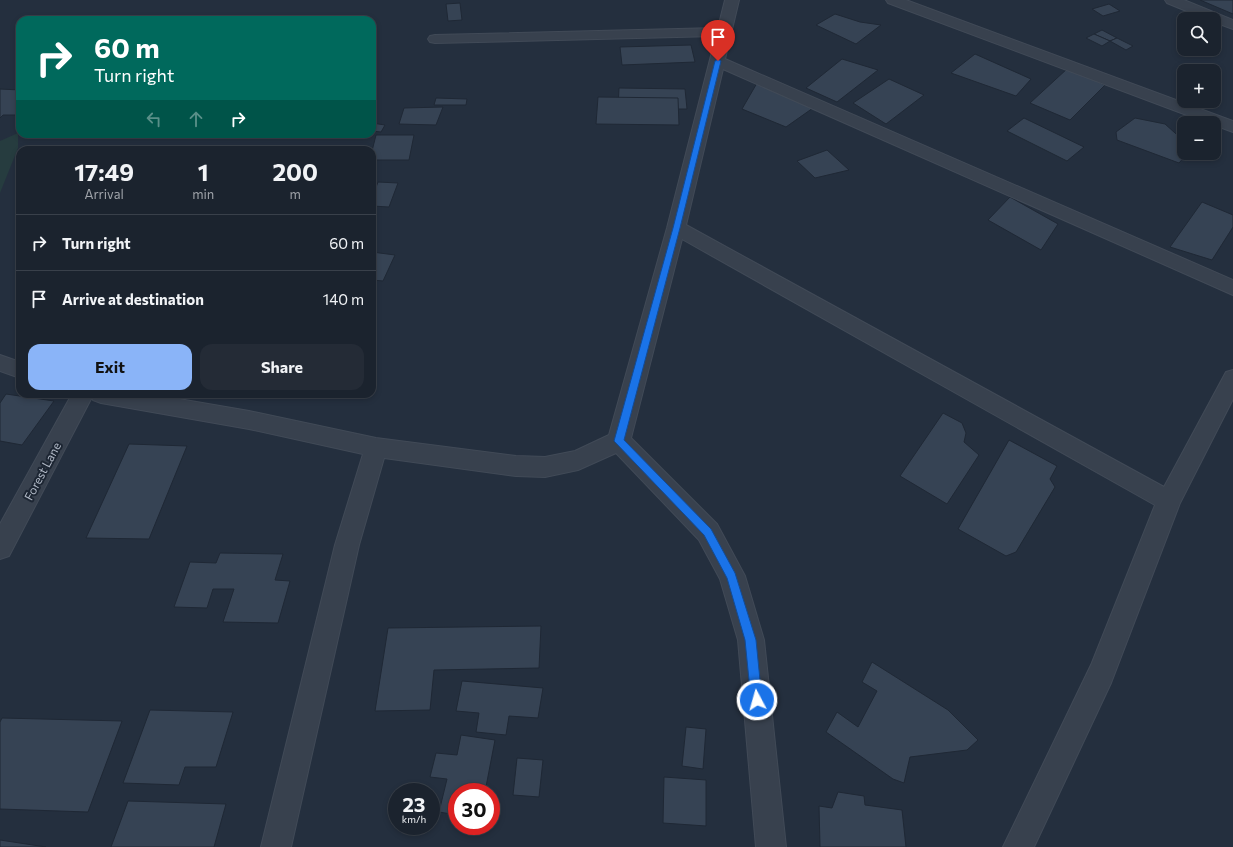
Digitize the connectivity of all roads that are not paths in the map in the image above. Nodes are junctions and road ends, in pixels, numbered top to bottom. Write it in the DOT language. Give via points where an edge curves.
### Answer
graph roads {
  1 [pos="732,0"];
  2 [pos="893,0"];
  3 [pos="1172,0"];
  4 [pos="1233,25"];
  5 [pos="724,32"];
  6 [pos="435,39"];
  7 [pos="718,61"];
  8 [pos="1233,127"];
  9 [pos="676,228"];
  10 [pos="1233,288"];
  11 [pos="0,363"];
  12 [pos="16,369"];
  13 [pos="1233,378"];
  14 [pos="81,398"];
  15 [pos="124,398"];
  16 [pos="619,441"];
  17 [pos="376,447"];
  18 [pos="1169,501"];
  19 [pos="0,548"];
  20 [pos="276,847"];
  21 [pos="771,847"];
  22 [pos="1018,847"];
  1 -- 5 [label="street"];
  2 -- 8 [label="street"];
  3 -- 4 [label="street"];
  5 -- 6 [label="street"];
  5 -- 7 [label="street"];
  7 -- 9 [label="street"];
  7 -- 10 [label="street"];
  9 -- 16 [label="street"];
  9 -- 18 [label="street"];
  11 -- 12 [label="street"];
  13 -- 18 [label="street"];
  14 -- 19 [label="street, Forest Lane"];
  15 -- 17 [label="street" via="249,420"];
  16 -- 17 [label="street" via="578,460 545,467 516,466"];
  16 -- 21 [label="street" via="708,532 732,576 751,640"];
  17 -- 20 [label="street" via="347,545"];
  18 -- 22 [label="street" via="1101,673"];
}
